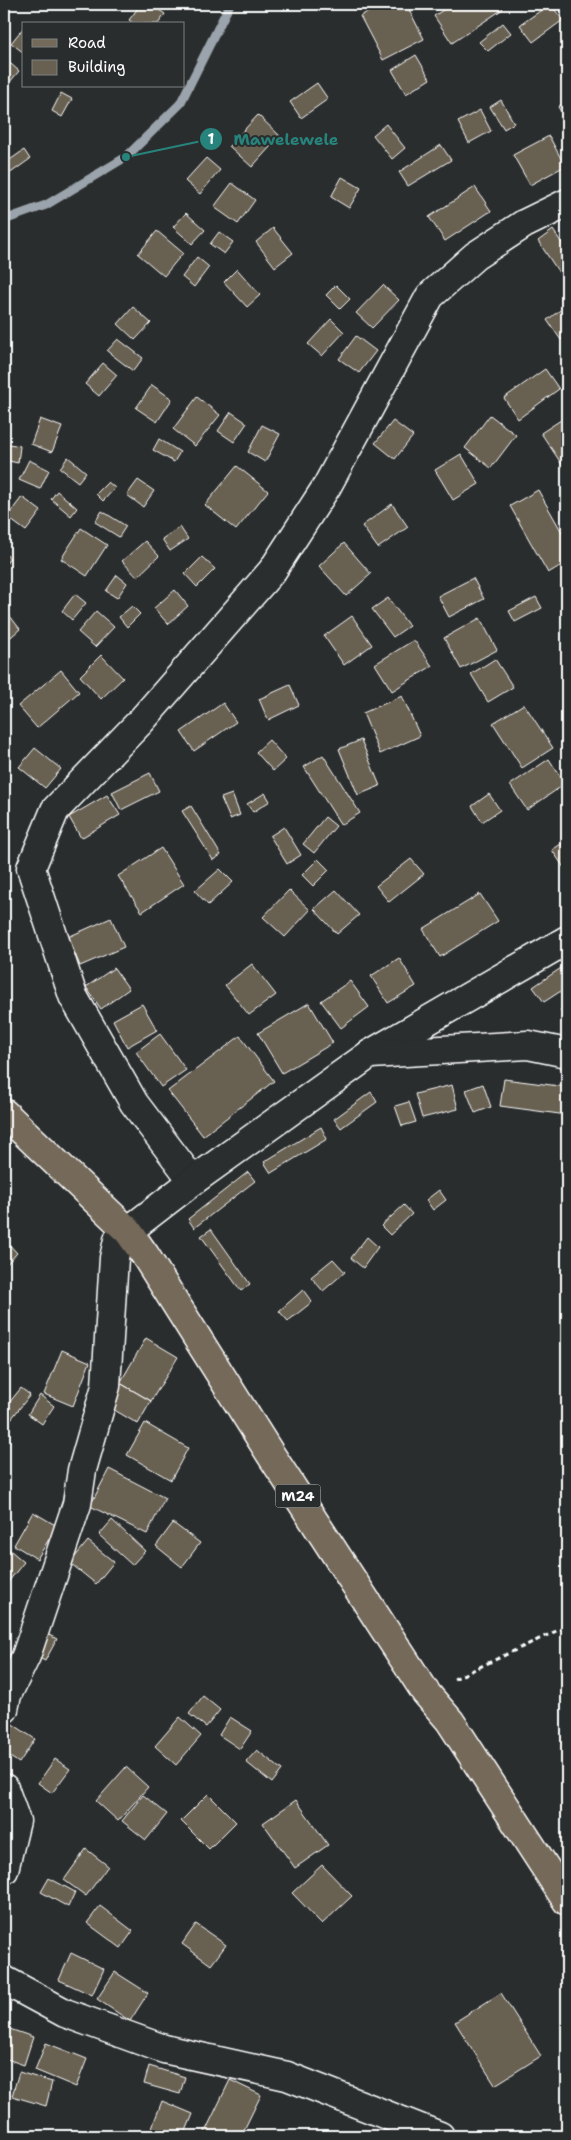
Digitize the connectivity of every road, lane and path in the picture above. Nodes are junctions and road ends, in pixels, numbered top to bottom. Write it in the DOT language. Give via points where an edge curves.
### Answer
graph roads {
  1 [pos="567,203"];
  2 [pos="567,940"];
  3 [pos="567,1053"];
  4 [pos="370,1054"];
  5 [pos="4,1113"];
  6 [pos="193,1181"];
  7 [pos="128,1232"];
  8 [pos="567,1626"];
  9 [pos="426,1693"];
  10 [pos="4,1708"];
  11 [pos="4,1788"];
  12 [pos="4,1870"];
  13 [pos="567,1901"];
  14 [pos="4,1980"];
  15 [pos="440,2136"];
  1 -- 6 [label="street" via="524,224 475,256 430,296 327,486 272,571 142,721 55,810 31,868 73,996 134,1103"];
  2 -- 4 [label="street"];
  3 -- 4 [label="street" via="528,1045"];
  4 -- 6 [label="street"];
  5 -- 7 [label="main road, M24"];
  6 -- 7 [label="street"];
  7 -- 9 [label="main road, M24"];
  7 -- 10 [label="street" via="118,1240 114,1258 106,1386 82,1470 77,1504 26,1656"];
  8 -- 9 [label="path"];
  9 -- 13 [label="main road, M24" via="450,1721"];
  11 -- 12 [label="street" via="16,1821"];
  14 -- 15 [label="street" via="64,2013 164,2049 287,2076"];
}
